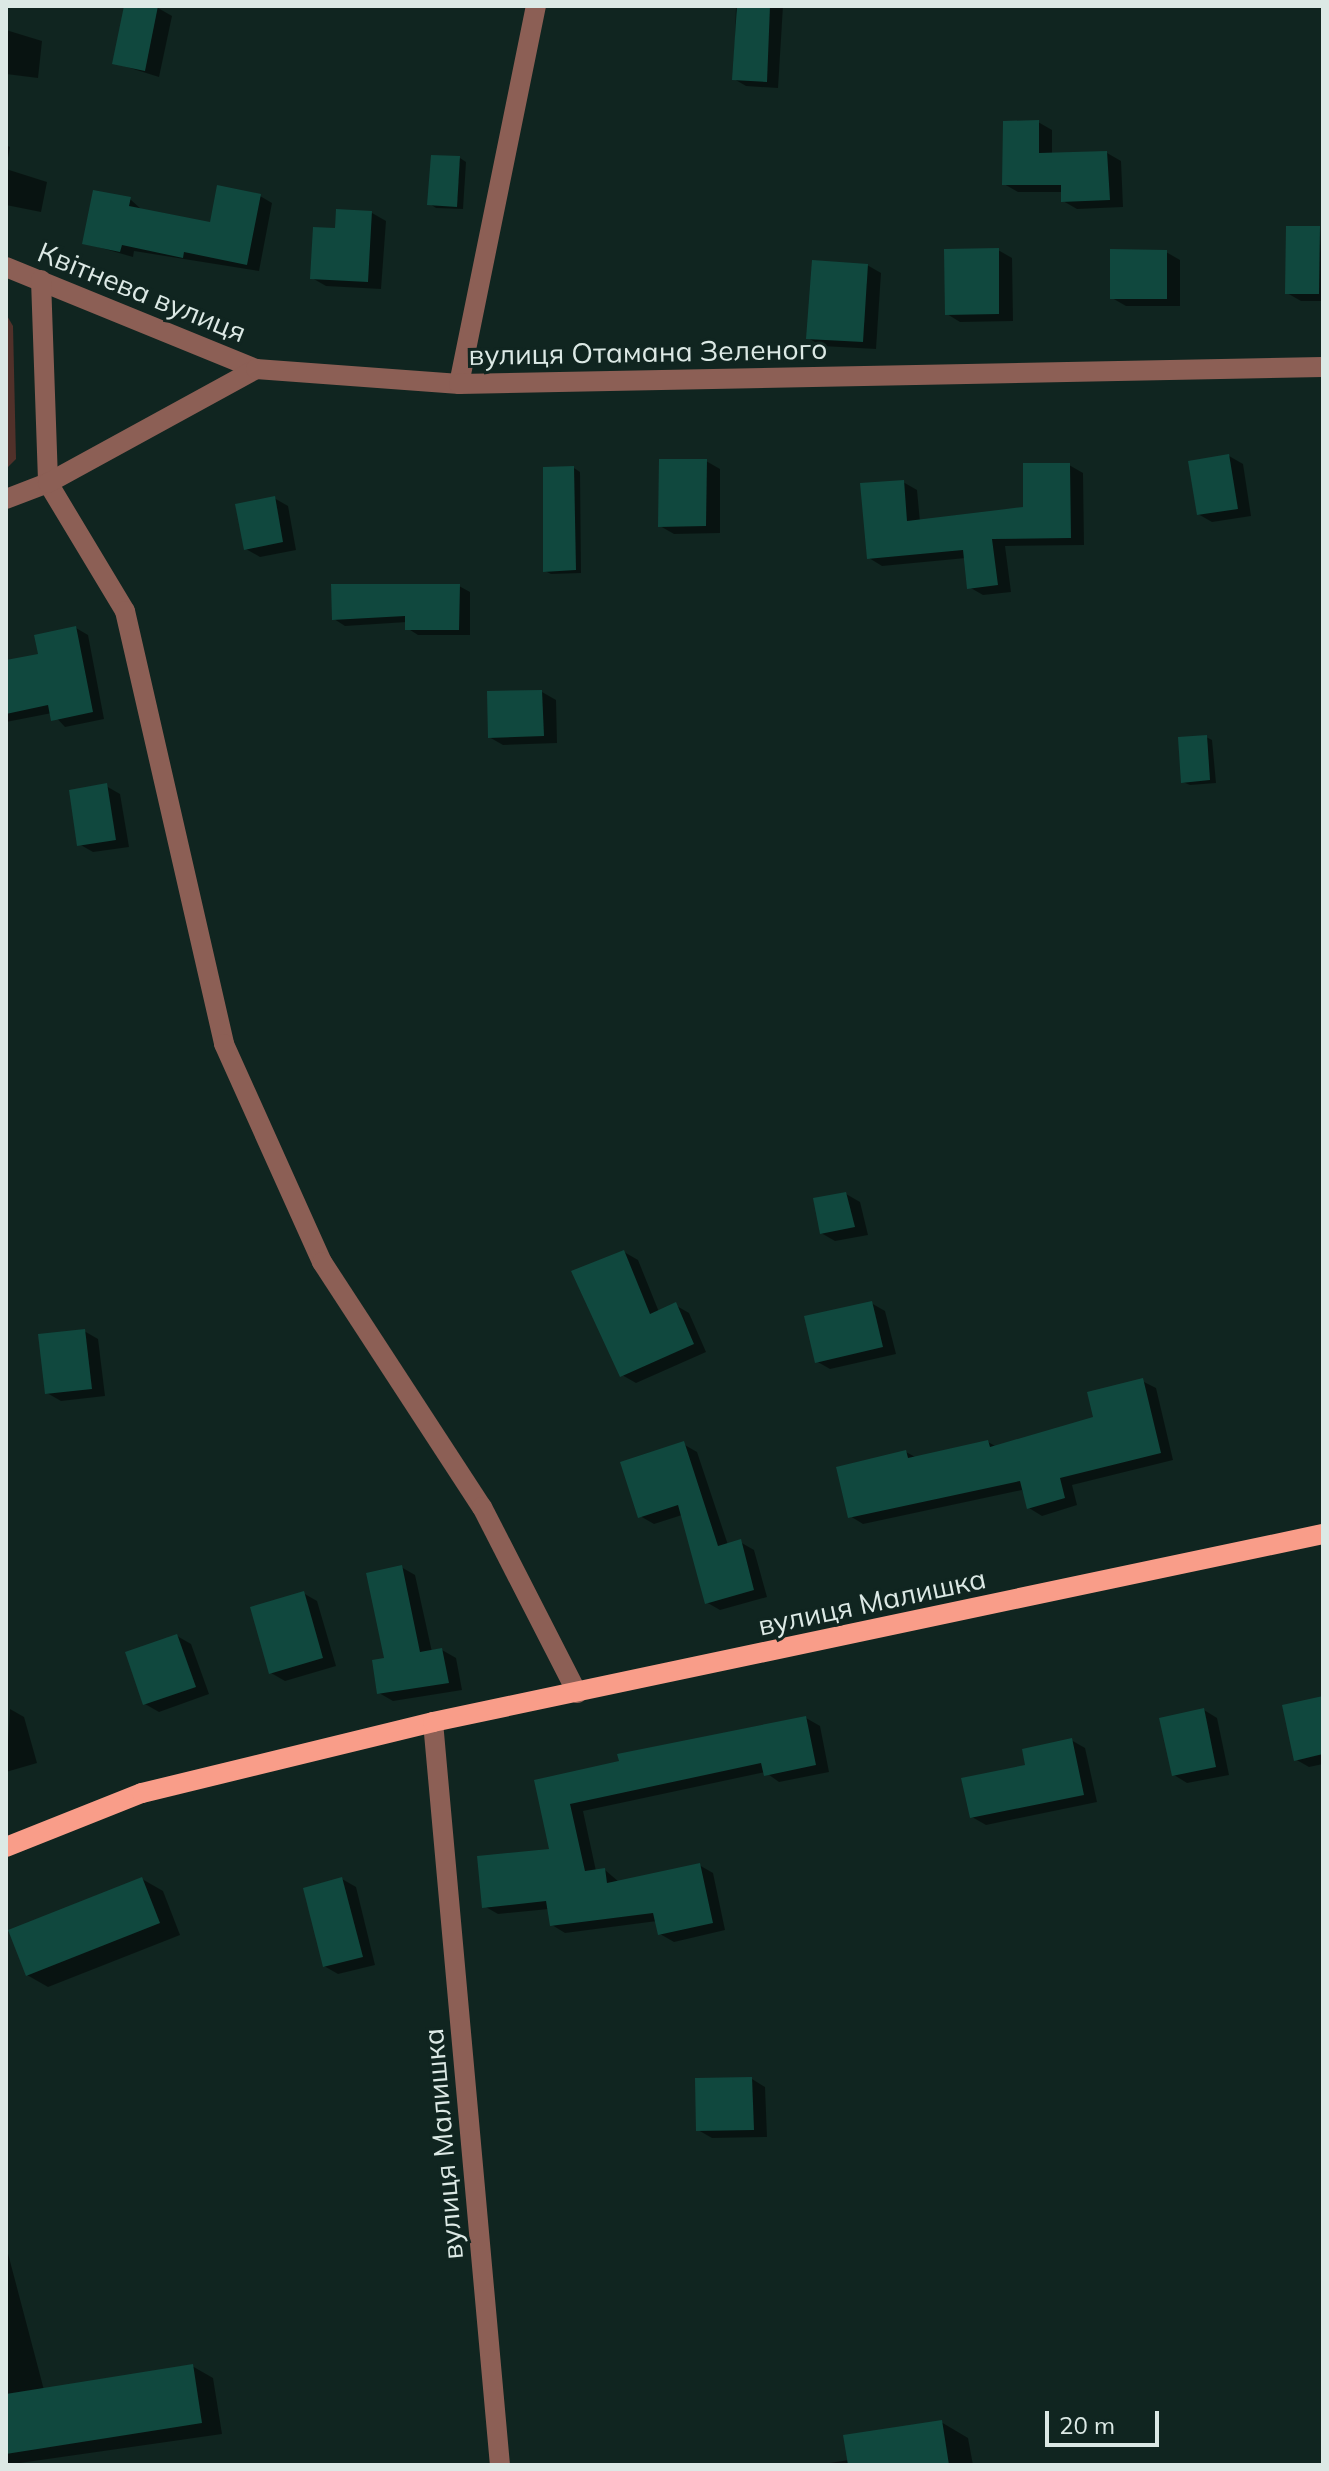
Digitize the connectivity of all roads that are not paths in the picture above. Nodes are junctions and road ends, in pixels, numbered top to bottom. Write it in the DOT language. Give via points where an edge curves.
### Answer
graph roads {
  1 [pos="536,6"];
  2 [pos="6,267"];
  3 [pos="41,280"];
  4 [pos="1323,367"];
  5 [pos="256,369"];
  6 [pos="459,384"];
  7 [pos="48,483"];
  8 [pos="6,499"];
  9 [pos="1323,1534"];
  10 [pos="577,1693"];
  11 [pos="433,1722"];
  12 [pos="6,1847"];
  13 [pos="500,2465"];
  1 -- 6 [label="street"];
  2 -- 3 [label="street, Квітнева вулиця"];
  3 -- 5 [label="street, Квітнева вулиця"];
  3 -- 7 [label="street"];
  4 -- 6 [label="street, вулиця Отамана Зеленого"];
  5 -- 6 [label="street, вулиця Отамана Зеленого"];
  5 -- 7 [label="street"];
  7 -- 8 [label="street"];
  7 -- 10 [label="street" via="125,611 224,1044 322,1262 482,1507"];
  9 -- 10 [label="main road, вулиця Малишка"];
  10 -- 11 [label="main road, вулиця Малишка"];
  11 -- 12 [label="main road, вулиця Малишка" via="142,1793"];
  11 -- 13 [label="street, вулиця Малишка"];
}
